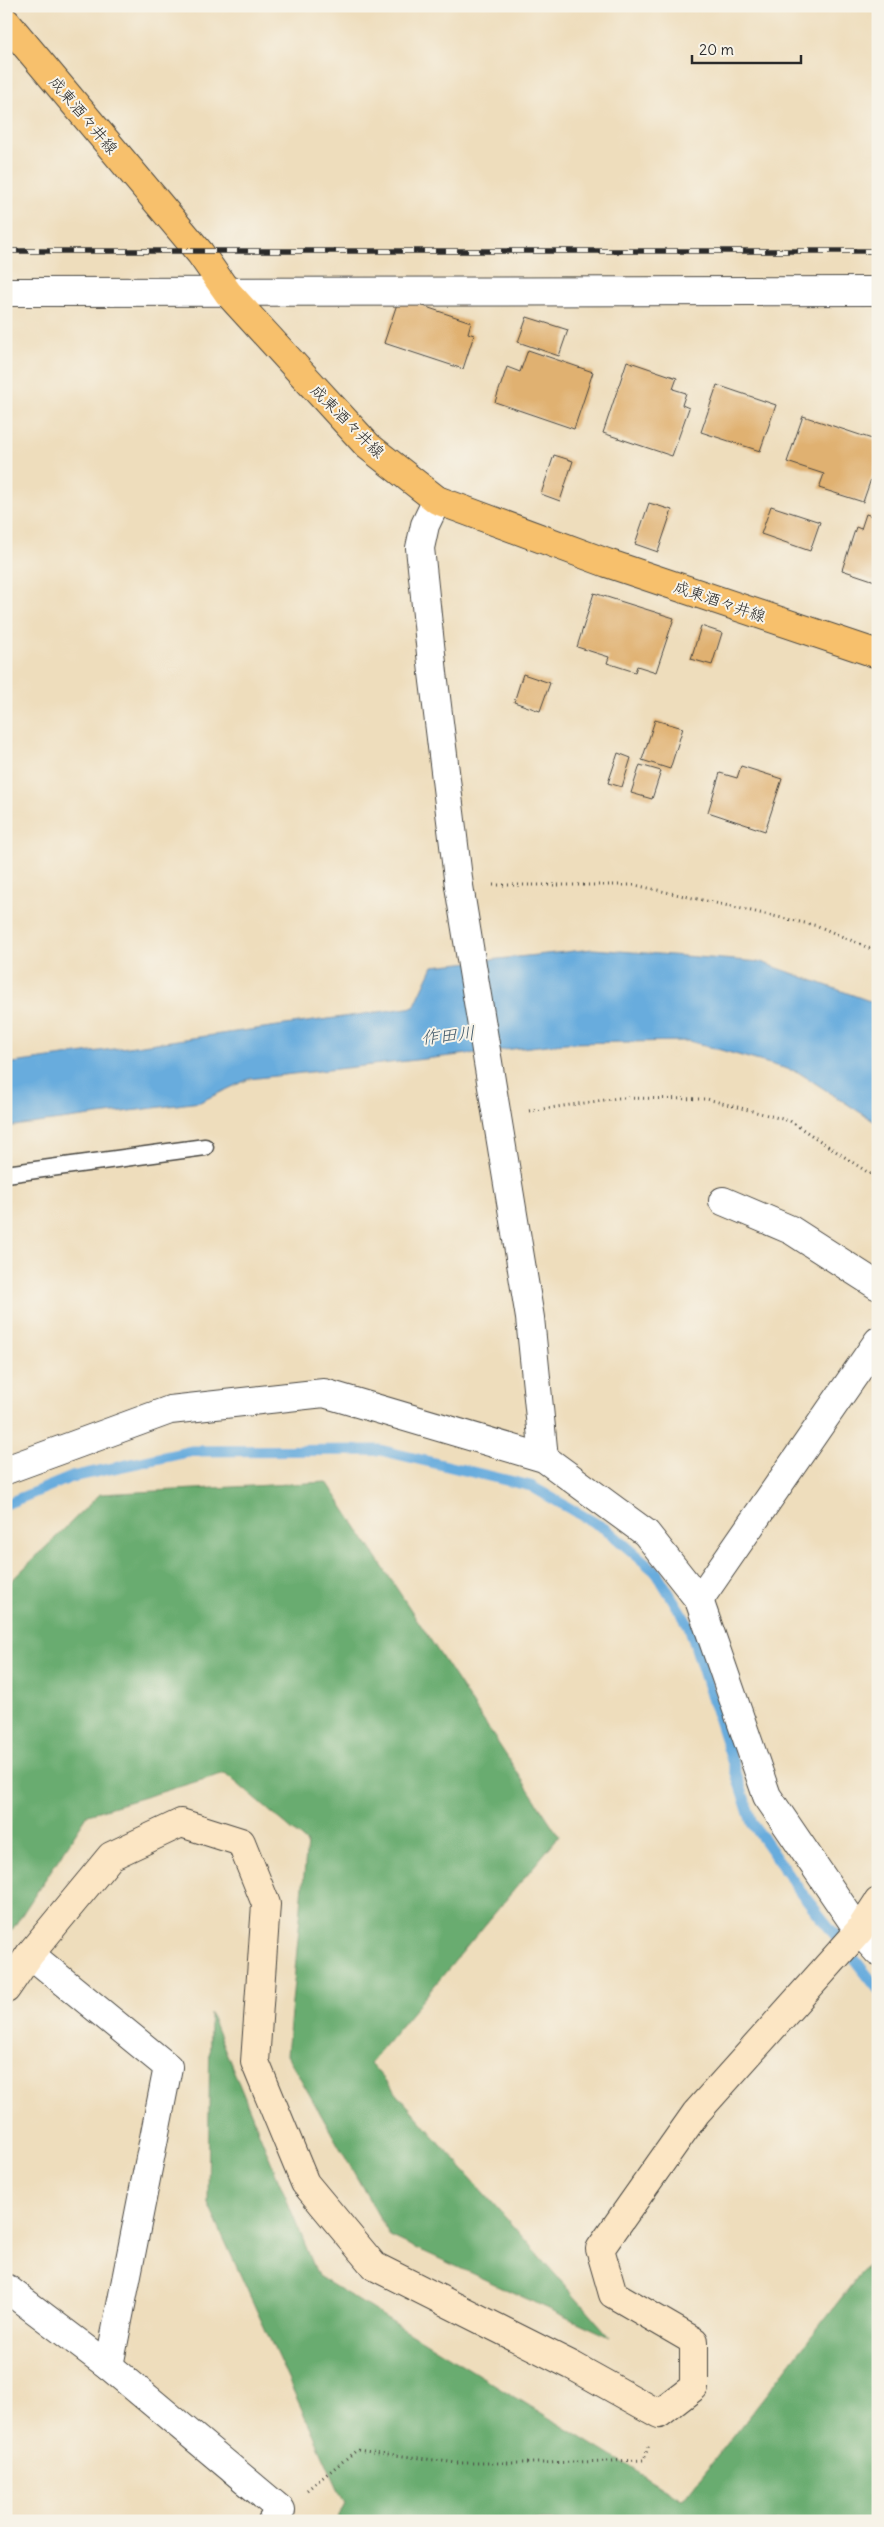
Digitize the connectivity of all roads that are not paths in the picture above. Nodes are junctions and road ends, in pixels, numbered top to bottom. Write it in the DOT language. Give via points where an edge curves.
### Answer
graph roads {
  1 [pos="6,22"];
  2 [pos="6,292"];
  3 [pos="878,292"];
  4 [pos="228,294"];
  5 [pos="437,500"];
  6 [pos="878,654"];
  7 [pos="205,1147"];
  8 [pos="6,1174"];
  9 [pos="723,1201"];
  10 [pos="878,1286"];
  11 [pos="878,1341"];
  12 [pos="544,1458"];
  13 [pos="6,1470"];
  14 [pos="698,1600"];
  15 [pos="878,1902"];
  16 [pos="848,1942"];
  17 [pos="878,1952"];
  18 [pos="30,1954"];
  19 [pos="6,1989"];
  20 [pos="6,2288"];
  21 [pos="109,2366"];
  22 [pos="276,2516"];
  1 -- 4 [label="main road, 成東酒々井線" via="200,253"];
  2 -- 4 [label="street"];
  3 -- 4 [label="street"];
  4 -- 5 [label="main road, 成東酒々井線" via="368,446"];
  5 -- 6 [label="main road, 成東酒々井線" via="607,563"];
  5 -- 12 [label="street" via="425,525 420,548 460,886 530,1318"];
  7 -- 8 [label="lane"];
  9 -- 10 [label="street" via="791,1230"];
  11 -- 14 [label="street"];
  12 -- 13 [label="street" via="324,1392 170,1410"];
  12 -- 14 [label="street" via="646,1533"];
  14 -- 16 [label="street" via="767,1796"];
  15 -- 16 [label="street"];
  16 -- 17 [label="street"];
  16 -- 18 [label="street" via="696,2113 600,2249 613,2294 694,2341 694,2387 659,2414 573,2366 374,2266 305,2183 255,2062 266,1904 241,1842 181,1823 111,1856"];
  18 -- 19 [label="street"];
  18 -- 21 [label="street" via="168,2067"];
  20 -- 21 [label="street"];
  21 -- 22 [label="street"];
}
